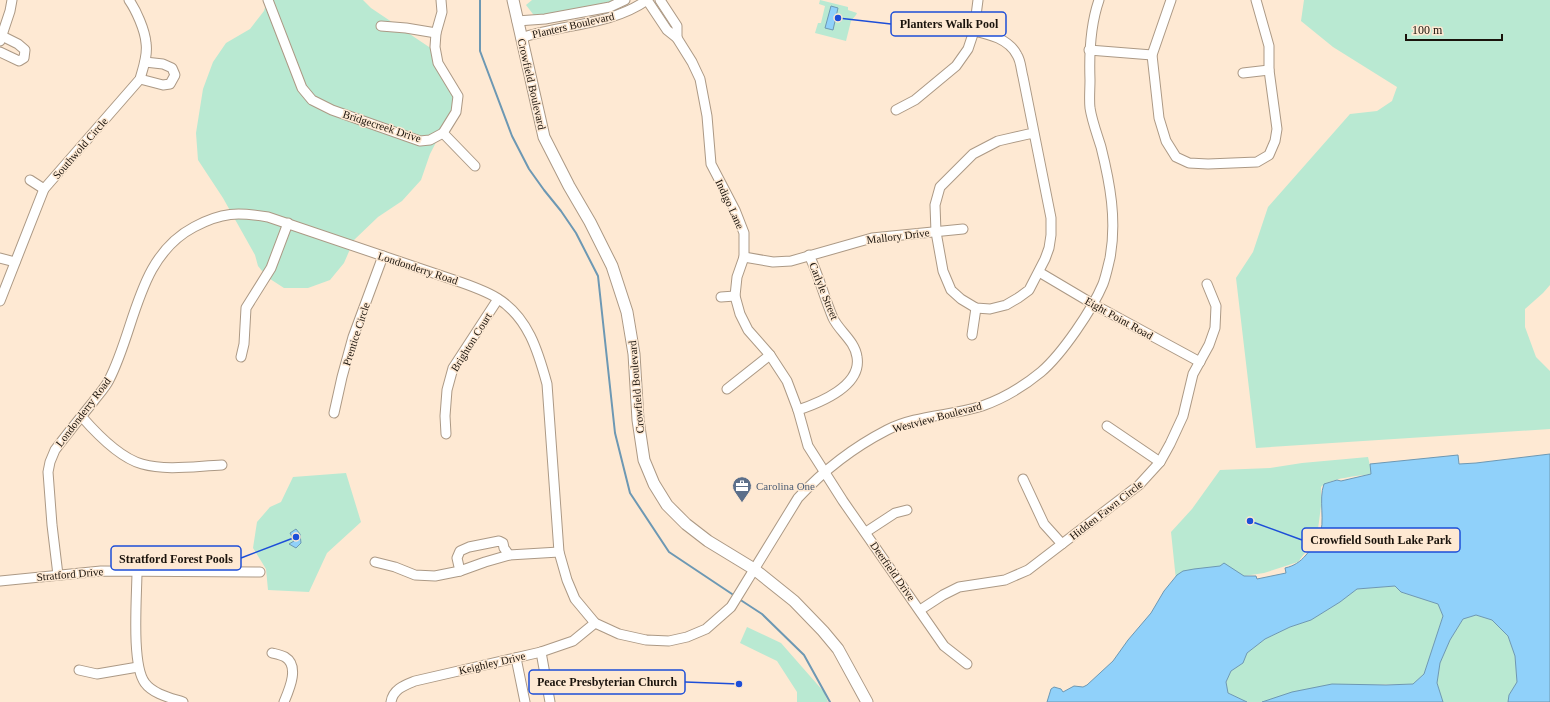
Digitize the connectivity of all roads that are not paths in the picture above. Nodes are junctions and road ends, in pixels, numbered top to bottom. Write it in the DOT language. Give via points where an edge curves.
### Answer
graph roads {
  1 [pos="12,0"];
  2 [pos="129,0"];
  3 [pos="268,0"];
  4 [pos="441,0"];
  5 [pos="513,0"];
  6 [pos="625,0"];
  7 [pos="647,0"];
  8 [pos="660,0"];
  9 [pos="978,0"];
  10 [pos="1099,0"];
  11 [pos="1171,0"];
  12 [pos="1256,0"];
  13 [pos="517,21"];
  14 [pos="381,26"];
  15 [pos="974,31"];
  16 [pos="436,33"];
  17 [pos="521,38"];
  18 [pos="677,38"];
  19 [pos="1,39"];
  20 [pos="1089,50"];
  21 [pos="0,52"];
  22 [pos="1152,55"];
  23 [pos="145,62"];
  24 [pos="1269,70"];
  25 [pos="1243,73"];
  26 [pos="140,79"];
  27 [pos="896,110"];
  28 [pos="443,133"];
  29 [pos="1033,133"];
  30 [pos="475,166"];
  31 [pos="30,180"];
  32 [pos="44,189"];
  33 [pos="288,223"];
  34 [pos="963,229"];
  35 [pos="936,232"];
  36 [pos="809,255"];
  37 [pos="383,256"];
  38 [pos="744,257"];
  39 [pos="0,258"];
  40 [pos="15,262"];
  41 [pos="1039,272"];
  42 [pos="1207,284"];
  43 [pos="735,296"];
  44 [pos="721,297"];
  45 [pos="498,299"];
  46 [pos="0,301"];
  47 [pos="1093,304"];
  48 [pos="976,308"];
  49 [pos="972,335"];
  50 [pos="770,355"];
  51 [pos="241,357"];
  52 [pos="1200,362"];
  53 [pos="727,389"];
  54 [pos="798,410"];
  55 [pos="334,413"];
  56 [pos="82,417"];
  57 [pos="1107,426"];
  58 [pos="446,434"];
  59 [pos="1160,462"];
  60 [pos="222,465"];
  61 [pos="825,472"];
  62 [pos="1023,479"];
  63 [pos="907,510"];
  64 [pos="866,532"];
  65 [pos="1062,544"];
  66 [pos="559,552"];
  67 [pos="509,555"];
  68 [pos="375,562"];
  69 [pos="754,569"];
  70 [pos="137,571"];
  71 [pos="460,571"];
  72 [pos="260,572"];
  73 [pos="58,575"];
  74 [pos="0,581"];
  75 [pos="920,610"];
  76 [pos="595,623"];
  77 [pos="541,652"];
  78 [pos="272,653"];
  79 [pos="516,658"];
  80 [pos="967,664"];
  81 [pos="138,667"];
  82 [pos="79,670"];
  83 [pos="183,702"];
  84 [pos="284,702"];
  85 [pos="391,702"];
  86 [pos="525,702"];
  87 [pos="550,702"];
  88 [pos="867,702"];
  1 -- 19 [label="street"];
  2 -- 23 [label="street, Southwold Circle" via="136,10 146,43"];
  3 -- 28 [label="street, Bridgecreek Drive" via="302,88 312,100 332,110 420,141 430,140"];
  4 -- 16 [label="street" via="442,12"];
  5 -- 13 [label="main road, Crowfield Boulevard"];
  6 -- 13 [label="street, Planters Boulevard" via="610,6"];
  7 -- 17 [label="street, Planters Boulevard" via="601,20 542,31"];
  7 -- 18 [label="street, Indigo Lane" via="667,30"];
  8 -- 18 [label="street, Indigo Lane" via="677,26"];
  9 -- 15 [label="street"];
  10 -- 20 [label="street, Westview Boulevard"];
  11 -- 22 [label="street"];
  12 -- 24 [label="street" via="1269,46"];
  13 -- 17 [label="main road, Crowfield Boulevard"];
  14 -- 16 [label="street"];
  15 -- 27 [label="street" via="968,49 956,66 915,100"];
  15 -- 29 [label="street" via="990,34 1007,43 1018,55"];
  16 -- 28 [label="street" via="438,62 458,96 456,112"];
  17 -- 69 [label="main road, Crowfield Boulevard" via="544,137 612,266 627,312 634,354 638,420 644,460 654,484 667,504 686,524 708,541"];
  18 -- 38 [label="street, Indigo Lane" via="700,79 707,116 711,164 744,233"];
  19 -- 21 [label="street" via="18,44 25,50 24,58 19,61"];
  20 -- 22 [label="street"];
  20 -- 47 [label="street, Westview Boulevard" via="1090,107 1111,194 1114,231 1103,283"];
  22 -- 24 [label="street" via="1159,118 1166,141 1176,157 1189,163 1257,162 1269,155 1276,141 1277,129"];
  23 -- 26 [label="street, Southwold Circle"];
  23 -- 26 [label="street" via="163,64 172,68 175,75 170,84 163,85"];
  24 -- 25 [label="street"];
  26 -- 32 [label="street, Southwold Circle"];
  28 -- 30 [label="street"];
  29 -- 35 [label="street" via="998,141 973,154 940,187 935,205"];
  29 -- 41 [label="street" via="1051,218 1049,248"];
  31 -- 32 [label="street"];
  32 -- 40 [label="street, Southwold Circle"];
  33 -- 37 [label="street, Londonderry Road"];
  33 -- 51 [label="street" via="271,268 246,308"];
  33 -- 56 [label="street, Londonderry Road" via="268,216 226,214 206,220 186,231 171,244 146,281 109,380"];
  34 -- 35 [label="street, Mallory Drive"];
  35 -- 36 [label="street, Mallory Drive" via="872,238"];
  35 -- 48 [label="street" via="943,271 951,290"];
  36 -- 38 [label="street, Mallory Drive" via="791,261 773,262"];
  36 -- 54 [label="street, Carlyle Street" via="834,320 857,356 856,371 839,391"];
  37 -- 45 [label="street, Londonderry Road" via="484,291"];
  37 -- 55 [label="street, Prentice Circle" via="353,337"];
  38 -- 43 [label="street, Indigo Lane" via="737,277"];
  39 -- 40 [label="street"];
  40 -- 46 [label="street, Southwold Circle"];
  41 -- 47 [label="street, Eight Point Road"];
  41 -- 48 [label="street" via="1029,290 1006,305 990,309"];
  42 -- 52 [label="street, Hidden Fawn Circle" via="1216,306 1215,328"];
  43 -- 44 [label="street"];
  43 -- 50 [label="street, Indigo Lane" via="748,330"];
  45 -- 58 [label="street, Brighton Court" via="453,368 447,390"];
  45 -- 66 [label="street, Londonderry Road" via="520,320 531,335 547,384"];
  47 -- 52 [label="street, Eight Point Road"];
  47 -- 61 [label="street, Westview Boulevard" via="1054,359 1018,387 982,406 926,418 887,430"];
  48 -- 49 [label="street"];
  50 -- 53 [label="street"];
  50 -- 54 [label="street, Indigo Lane" via="787,381"];
  52 -- 59 [label="street, Hidden Fawn Circle" via="1188,389 1183,416"];
  54 -- 61 [label="street, Indigo Lane" via="808,446"];
  56 -- 60 [label="street" via="98,435 140,464 161,467"];
  56 -- 73 [label="street, Londonderry Road" via="55,450 48,472"];
  57 -- 59 [label="street"];
  59 -- 65 [label="street, Hidden Fawn Circle" via="1139,485"];
  61 -- 64 [label="street, Deerfield Drive"];
  61 -- 69 [label="street, Westview Boulevard" via="798,498"];
  62 -- 65 [label="street" via="1044,524"];
  63 -- 64 [label="street" via="895,513"];
  64 -- 75 [label="street, Deerfield Drive"];
  65 -- 75 [label="street, Hidden Fawn Circle" via="1028,570 1005,580 959,588"];
  66 -- 67 [label="street"];
  66 -- 76 [label="street, Londonderry Road" via="575,599"];
  67 -- 71 [label="street"];
  67 -- 71 [label="street" via="503,543 499,541 469,546 460,551 457,558"];
  68 -- 71 [label="street" via="415,576 434,576"];
  69 -- 76 [label="street, Londonderry Road" via="731,607 706,629 687,637 669,641 646,640 619,634"];
  69 -- 88 [label="main road, Crowfield Boulevard" via="794,601 823,631 838,650"];
  70 -- 72 [label="street, Stratford Drive"];
  70 -- 73 [label="street, Stratford Drive"];
  70 -- 81 [label="street"];
  73 -- 74 [label="street, Stratford Drive"];
  75 -- 80 [label="street, Deerfield Drive" via="944,646"];
  76 -- 77 [label="street, Keighley Drive" via="573,640"];
  77 -- 79 [label="street, Keighley Drive"];
  77 -- 87 [label="street"];
  78 -- 84 [label="street" via="285,657 291,665 292,676"];
  79 -- 85 [label="street, Keighley Drive" via="415,681 400,687"];
  79 -- 86 [label="street"];
  81 -- 82 [label="street" via="97,674"];
  81 -- 83 [label="street" via="144,683 157,693"];
}
